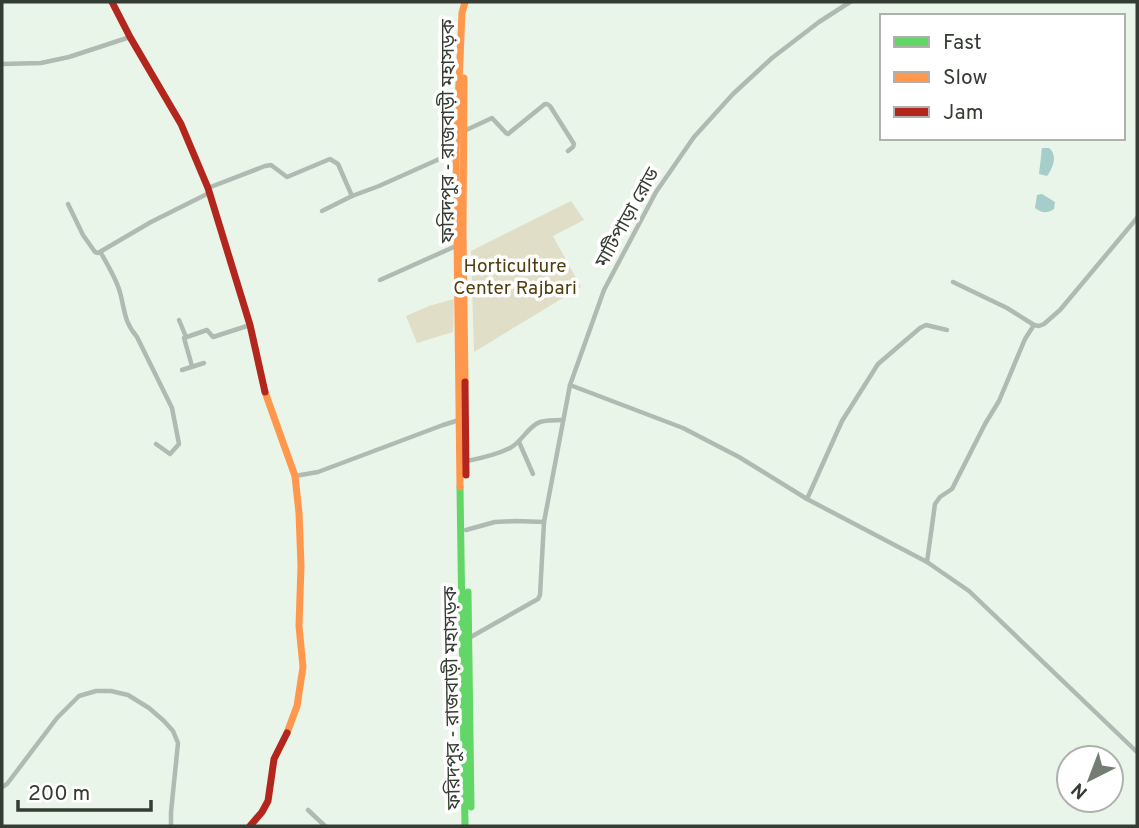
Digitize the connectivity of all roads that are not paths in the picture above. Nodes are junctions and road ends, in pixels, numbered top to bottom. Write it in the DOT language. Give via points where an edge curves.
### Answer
graph roads {
  1 [pos="112,2"];
  2 [pos="850,2"];
  3 [pos="465,4"];
  4 [pos="130,37"];
  5 [pos="2,64"];
  6 [pos="464,132"];
  7 [pos="460,151"];
  8 [pos="568,151"];
  9 [pos="209,190"];
  10 [pos="352,196"];
  11 [pos="68,204"];
  12 [pos="322,211"];
  13 [pos="1137,218"];
  14 [pos="457,246"];
  15 [pos="101,253"];
  16 [pos="380,280"];
  17 [pos="953,282"];
  18 [pos="179,320"];
  19 [pos="250,325"];
  20 [pos="1034,325"];
  21 [pos="947,330"];
  22 [pos="186,337"];
  23 [pos="204,363"];
  24 [pos="192,366"];
  25 [pos="182,370"];
  26 [pos="570,385"];
  27 [pos="460,420"];
  28 [pos="563,420"];
  29 [pos="519,442"];
  30 [pos="156,444"];
  31 [pos="466,461"];
  32 [pos="533,474"];
  33 [pos="295,476"];
  34 [pos="807,499"];
  35 [pos="544,522"];
  36 [pos="466,530"];
  37 [pos="927,562"];
  38 [pos="469,638"];
  39 [pos="1137,752"];
  40 [pos="2,787"];
  41 [pos="308,810"];
  42 [pos="171,826"];
  43 [pos="250,826"];
  44 [pos="325,826"];
  45 [pos="468,826"];
  1 -- 4 [label="main road"];
  2 -- 26 [label="street, মাটিপাড়া রোড" via="772,58 733,94 679,157 604,290"];
  3 -- 6 [label="main road, ফরিদপুর - রাজবাড়ী মহাসড়ক"];
  3 -- 7 [label="main road, ফরিদপুর - রাজবাড়ী মহাসড়ক"];
  4 -- 5 [label="street" via="41,63"];
  4 -- 9 [label="main road" via="181,124"];
  6 -- 7 [label="main road, ফরিদপুর - রাজবাড়ী মহাসড়ক"];
  6 -- 8 [label="street" via="492,118 508,134 547,104 574,144"];
  7 -- 10 [label="street"];
  7 -- 14 [label="main road, ফরিদপুর - রাজবাড়ী মহাসড়ক"];
  7 -- 31 [label="main road, ফরিদপুর - রাজবাড়ী মহাসড়ক"];
  9 -- 10 [label="street" via="265,166 271,165 287,177 330,159 338,164"];
  9 -- 15 [label="street"];
  9 -- 19 [label="main road"];
  10 -- 12 [label="street"];
  11 -- 15 [label="street" via="83,235 95,252"];
  13 -- 20 [label="street" via="1060,310 1044,324"];
  14 -- 16 [label="street"];
  14 -- 27 [label="main road, ফরিদপুর - রাজবাড়ী মহাসড়ক"];
  15 -- 30 [label="street" via="118,288 125,319 172,408 179,444 170,454"];
  17 -- 20 [label="street"];
  18 -- 22 [label="street"];
  19 -- 22 [label="street" via="213,337 207,330"];
  19 -- 33 [label="main road" via="265,391"];
  20 -- 37 [label="street" via="952,489 935,504"];
  21 -- 34 [label="street" via="920,328 878,364 842,421"];
  22 -- 24 [label="street"];
  23 -- 24 [label="street"];
  24 -- 25 [label="street"];
  26 -- 28 [label="street, মাটিপাড়া রোড"];
  26 -- 34 [label="street" via="683,428"];
  27 -- 33 [label="street"];
  27 -- 45 [label="main road, ফরিদপুর - রাজবাড়ী মহাসড়ক"];
  28 -- 29 [label="street" via="536,424"];
  28 -- 35 [label="street, মাটিপাড়া রোড"];
  29 -- 31 [label="street" via="494,455"];
  29 -- 32 [label="street"];
  31 -- 36 [label="main road, ফরিদপুর - রাজবাড়ী মহাসড়ক"];
  33 -- 43 [label="main road" via="303,667 292,722 274,759 268,801"];
  34 -- 37 [label="street"];
  35 -- 36 [label="street" via="495,522"];
  35 -- 38 [label="street, মাটিপাড়া রোড" via="538,599"];
  36 -- 38 [label="main road, ফরিদপুর - রাজবাড়ী মহাসড়ক"];
  37 -- 39 [label="street" via="969,591"];
  38 -- 45 [label="main road, ফরিদপুর - রাজবাড়ী মহাসড়ক"];
  40 -- 42 [label="street" via="68,705 79,696 111,691 149,708 173,731 178,743"];
  41 -- 44 [label="street"];
}
